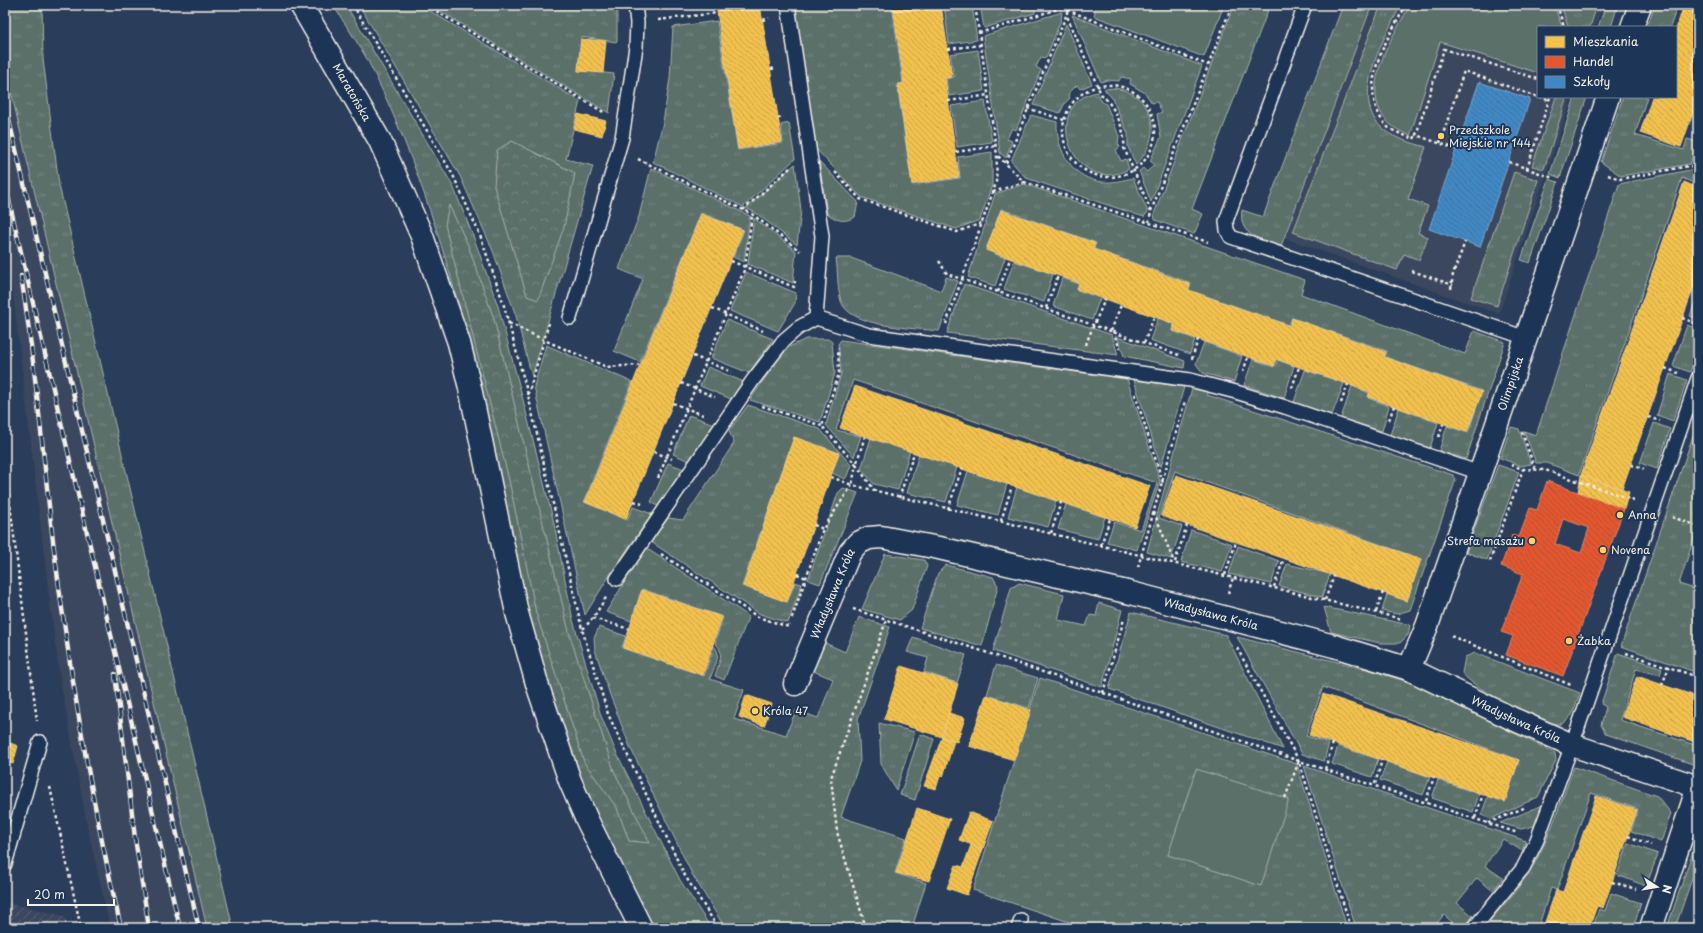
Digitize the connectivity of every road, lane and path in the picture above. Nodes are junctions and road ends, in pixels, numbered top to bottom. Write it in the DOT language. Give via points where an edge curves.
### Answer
graph roads {
  1 [pos="301,5"];
  2 [pos="353,5"];
  3 [pos="426,5"];
  4 [pos="635,5"];
  5 [pos="767,5"];
  6 [pos="788,5"];
  7 [pos="975,5"];
  8 [pos="1071,5"];
  9 [pos="1232,5"];
  10 [pos="1305,5"];
  11 [pos="1406,5"];
  12 [pos="1557,5"];
  13 [pos="1640,5"];
  14 [pos="761,6"];
  15 [pos="1067,6"];
  16 [pos="1067,10"];
  17 [pos="717,13"];
  18 [pos="693,15"];
  19 [pos="1066,16"];
  20 [pos="1564,26"];
  21 [pos="1632,26"];
  22 [pos="979,33"];
  23 [pos="981,45"];
  24 [pos="948,49"];
  25 [pos="1208,64"];
  26 [pos="1537,79"];
  27 [pos="1097,86"];
  28 [pos="989,95"];
  29 [pos="1537,96"];
  30 [pos="1608,98"];
  31 [pos="1550,99"];
  32 [pos="948,101"];
  33 [pos="1027,108"];
  34 [pos="612,117"];
  35 [pos="1064,120"];
  36 [pos="1416,135"];
  37 [pos="1440,143"];
  38 [pos="996,146"];
  39 [pos="618,149"];
  40 [pos="1456,149"];
  41 [pos="956,152"];
  42 [pos="810,153"];
  43 [pos="998,155"];
  44 [pos="1509,162"];
  45 [pos="1006,163"];
  46 [pos="1698,166"];
  47 [pos="1527,169"];
  48 [pos="1134,170"];
  49 [pos="1581,177"];
  50 [pos="1024,182"];
  51 [pos="993,192"];
  52 [pos="743,210"];
  53 [pos="1151,211"];
  54 [pos="752,214"];
  55 [pos="1149,222"];
  56 [pos="982,223"];
  57 [pos="1227,230"];
  58 [pos="1465,242"];
  59 [pos="800,244"];
  60 [pos="800,251"];
  61 [pos="799,258"];
  62 [pos="1010,259"];
  63 [pos="731,261"];
  64 [pos="939,261"];
  65 [pos="746,268"];
  66 [pos="1412,271"];
  67 [pos="1058,276"];
  68 [pos="962,279"];
  69 [pos="795,280"];
  70 [pos="1452,285"];
  71 [pos="998,292"];
  72 [pos="1105,299"];
  73 [pos="1121,305"];
  74 [pos="712,308"];
  75 [pos="1046,308"];
  76 [pos="1444,310"];
  77 [pos="726,314"];
  78 [pos="1154,317"];
  79 [pos="551,318"];
  80 [pos="570,318"];
  81 [pos="816,318"];
  82 [pos="1682,318"];
  83 [pos="508,322"];
  84 [pos="1698,324"];
  85 [pos="1095,325"];
  86 [pos="837,326"];
  87 [pos="1112,331"];
  88 [pos="1526,338"];
  89 [pos="1198,339"];
  90 [pos="544,340"];
  91 [pos="784,340"];
  92 [pos="1144,343"];
  93 [pos="939,344"];
  94 [pos="693,356"];
  95 [pos="1192,360"];
  96 [pos="707,362"];
  97 [pos="1080,365"];
  98 [pos="640,366"];
  99 [pos="1128,371"];
  100 [pos="1698,378"];
  101 [pos="753,380"];
  102 [pos="1190,380"];
  103 [pos="682,383"];
  104 [pos="696,389"];
  105 [pos="528,395"];
  106 [pos="740,399"];
  107 [pos="673,403"];
  108 [pos="688,409"];
  109 [pos="724,423"];
  110 [pos="822,426"];
  111 [pos="865,436"];
  112 [pos="914,453"];
  113 [pos="5,464"];
  114 [pos="1483,465"];
  115 [pos="856,466"];
  116 [pos="962,468"];
  117 [pos="1523,469"];
  118 [pos="831,477"];
  119 [pos="1163,483"];
  120 [pos="655,485"];
  121 [pos="1012,486"];
  122 [pos="877,492"];
  123 [pos="899,498"];
  124 [pos="634,501"];
  125 [pos="1061,502"];
  126 [pos="1640,503"];
  127 [pos="948,509"];
  128 [pos="662,512"];
  129 [pos="1154,512"];
  130 [pos="1110,519"];
  131 [pos="1001,521"];
  132 [pos="814,525"];
  133 [pos="1188,525"];
  134 [pos="823,529"];
  135 [pos="1051,533"];
  136 [pos="1236,542"];
  137 [pos="1101,545"];
  138 [pos="1141,554"];
  139 [pos="1284,558"];
  140 [pos="1490,561"];
  141 [pos="1175,563"];
  142 [pos="797,574"];
  143 [pos="1224,575"];
  144 [pos="1334,576"];
  145 [pos="1233,578"];
  146 [pos="617,579"];
  147 [pos="1274,587"];
  148 [pos="1383,592"];
  149 [pos="1131,593"];
  150 [pos="1325,600"];
  151 [pos="830,601"];
  152 [pos="1376,612"];
  153 [pos="1220,617"];
  154 [pos="593,618"];
  155 [pos="886,621"];
  156 [pos="1427,626"];
  157 [pos="582,629"];
  158 [pos="629,629"];
  159 [pos="1606,646"];
  160 [pos="1669,667"];
  161 [pos="1409,669"];
  162 [pos="1698,677"];
  163 [pos="794,684"];
  164 [pos="1662,685"];
  165 [pos="1103,693"];
  166 [pos="1588,696"];
  167 [pos="40,742"];
  168 [pos="1333,743"];
  169 [pos="1572,745"];
  170 [pos="1382,760"];
  171 [pos="1299,761"];
  172 [pos="1325,769"];
  173 [pos="1434,777"];
  174 [pos="48,780"];
  175 [pos="1375,784"];
  176 [pos="1698,787"];
  177 [pos="1483,794"];
  178 [pos="1285,798"];
  179 [pos="1426,801"];
  180 [pos="1475,818"];
  181 [pos="1628,836"];
  182 [pos="1537,840"];
  183 [pos="1654,846"];
  184 [pos="5,864"];
  185 [pos="1612,882"];
  186 [pos="1639,890"];
  187 [pos="1590,925"];
  188 [pos="81,928"];
  189 [pos="641,928"];
  190 [pos="718,928"];
  191 [pos="866,928"];
  192 [pos="1351,928"];
  193 [pos="1474,928"];
  194 [pos="1599,928"];
  195 [pos="1651,928"];
  1 -- 189 [label="street, Maratońska" via="380,141 422,236 459,343 526,650 553,734 587,820"];
  2 -- 83 [label="path" via="453,175 480,234"];
  3 -- 34 [label="path"];
  4 -- 39 [label="lane" via="636,47"];
  5 -- 14 [label="path"];
  6 -- 42 [label="lane"];
  7 -- 22 [label="path"];
  8 -- 15 [label="path"];
  9 -- 25 [label="path"];
  10 -- 57 [label="lane" via="1226,220"];
  11 -- 36 [label="path" via="1378,60 1373,82 1373,97 1378,113 1388,127 1414,139"];
  12 -- 20 [label="path"];
  13 -- 21 [label="street"];
  15 -- 16 [label="path"];
  15 -- 22 [label="path"];
  16 -- 19 [label="path"];
  16 -- 25 [label="path"];
  17 -- 18 [label="path"];
  19 -- 27 [label="path"];
  19 -- 33 [label="path"];
  22 -- 23 [label="path"];
  23 -- 24 [label="path"];
  23 -- 28 [label="path"];
  25 -- 53 [label="path"];
  26 -- 36 [label="path" via="1444,48"];
  27 -- 35 [label="path" via="1083,92 1072,102"];
  27 -- 48 [label="path" via="1110,102 1125,137 1124,148"];
  27 -- 48 [label="path" via="1113,84 1128,88 1141,97 1150,109 1155,124 1155,140 1150,154"];
  28 -- 32 [label="path"];
  28 -- 38 [label="path"];
  29 -- 37 [label="path" via="1464,71"];
  30 -- 49 [label="street, Olimpijska"];
  31 -- 47 [label="path"];
  33 -- 35 [label="path"];
  33 -- 45 [label="path"];
  35 -- 48 [label="path" via="1065,145 1072,159 1082,169 1096,176 1111,178"];
  36 -- 37 [label="path"];
  37 -- 40 [label="path"];
  38 -- 41 [label="path"];
  38 -- 43 [label="path"];
  39 -- 52 [label="path"];
  39 -- 80 [label="lane"];
  42 -- 52 [label="path" via="796,152 797,161"];
  42 -- 56 [label="path" via="817,154 860,199 957,232"];
  42 -- 81 [label="lane" via="822,236"];
  43 -- 45 [label="path"];
  43 -- 51 [label="path"];
  44 -- 47 [label="path"];
  45 -- 50 [label="path"];
  46 -- 49 [label="path" via="1620,179"];
  47 -- 49 [label="path"];
  48 -- 53 [label="path"];
  49 -- 88 [label="street, Olimpijska"];
  50 -- 51 [label="path"];
  50 -- 55 [label="path"];
  51 -- 56 [label="path"];
  52 -- 54 [label="path"];
  53 -- 55 [label="path"];
  54 -- 60 [label="path"];
  54 -- 65 [label="path"];
  55 -- 57 [label="path" via="1208,242"];
  56 -- 68 [label="path"];
  57 -- 76 [label="lane" via="1231,237"];
  58 -- 70 [label="path" via="1453,274"];
  59 -- 60 [label="path"];
  60 -- 61 [label="path"];
  62 -- 71 [label="path"];
  63 -- 65 [label="path"];
  64 -- 68 [label="path" via="948,274"];
  65 -- 69 [label="path" via="794,287"];
  65 -- 77 [label="path"];
  66 -- 70 [label="path"];
  67 -- 75 [label="path"];
  68 -- 71 [label="path"];
  68 -- 93 [label="path"];
  70 -- 76 [label="path"];
  71 -- 75 [label="path"];
  72 -- 85 [label="path"];
  73 -- 87 [label="path"];
  74 -- 77 [label="path"];
  75 -- 85 [label="path"];
  76 -- 88 [label="lane"];
  77 -- 91 [label="path"];
  77 -- 96 [label="path"];
  78 -- 92 [label="path"];
  79 -- 90 [label="path"];
  81 -- 86 [label="lane"];
  81 -- 91 [label="lane"];
  82 -- 84 [label="path"];
  83 -- 90 [label="path"];
  83 -- 105 [label="path"];
  85 -- 87 [label="path"];
  85 -- 97 [label="path"];
  86 -- 93 [label="lane" via="869,335"];
  86 -- 110 [label="path" via="839,373"];
  87 -- 92 [label="path"];
  87 -- 99 [label="path"];
  88 -- 114 [label="street, Olimpijska"];
  89 -- 95 [label="path"];
  90 -- 98 [label="path" via="607,367"];
  90 -- 105 [label="path"];
  91 -- 101 [label="lane"];
  92 -- 95 [label="path"];
  93 -- 97 [label="lane"];
  94 -- 96 [label="path"];
  95 -- 102 [label="path"];
  96 -- 101 [label="path"];
  96 -- 104 [label="path"];
  97 -- 99 [label="lane"];
  99 -- 102 [label="lane"];
  99 -- 119 [label="path"];
  100 -- 159 [label="lane"];
  101 -- 106 [label="lane"];
  102 -- 114 [label="lane"];
  102 -- 119 [label="path"];
  103 -- 104 [label="path"];
  104 -- 108 [label="path"];
  105 -- 157 [label="path"];
  106 -- 109 [label="lane"];
  106 -- 110 [label="path"];
  107 -- 108 [label="path"];
  108 -- 109 [label="path"];
  108 -- 120 [label="path"];
  109 -- 128 [label="lane"];
  110 -- 115 [label="path"];
  111 -- 115 [label="path"];
  112 -- 123 [label="path"];
  113 -- 167 [label="path"];
  114 -- 117 [label="path"];
  114 -- 156 [label="street, Olimpijska"];
  115 -- 118 [label="path" via="852,485"];
  115 -- 122 [label="path"];
  116 -- 127 [label="path"];
  117 -- 126 [label="path" via="1545,470"];
  117 -- 140 [label="path"];
  119 -- 129 [label="path"];
  121 -- 131 [label="path"];
  124 -- 128 [label="path"];
  125 -- 135 [label="path"];
  128 -- 146 [label="lane"];
  129 -- 138 [label="path"];
  129 -- 141 [label="path"];
  130 -- 137 [label="path"];
  132 -- 134 [label="path"];
  133 -- 141 [label="path"];
  136 -- 143 [label="path"];
  138 -- 141 [label="path"];
  138 -- 149 [label="path"];
  139 -- 147 [label="path"];
  141 -- 143 [label="path"];
  142 -- 151 [label="path" via="819,586"];
  143 -- 145 [label="path"];
  144 -- 150 [label="path"];
  145 -- 147 [label="path"];
  145 -- 153 [label="path"];
  146 -- 154 [label="path"];
  147 -- 150 [label="path"];
  148 -- 152 [label="path"];
  149 -- 151 [label="street, Władysława Króla" via="881,537 869,538 858,543 850,552"];
  149 -- 153 [label="street, Władysława Króla"];
  149 -- 165 [label="path"];
  150 -- 152 [label="path"];
  151 -- 155 [label="path"];
  151 -- 163 [label="street, Władysława Króla"];
  152 -- 156 [label="path"];
  153 -- 161 [label="street, Władysława Króla" via="1320,642"];
  153 -- 171 [label="path"];
  154 -- 157 [label="path"];
  154 -- 158 [label="path"];
  155 -- 165 [label="path"];
  155 -- 191 [label="path" via="830,778 837,832"];
  156 -- 161 [label="street, Olimpijska"];
  156 -- 166 [label="path" via="1578,688"];
  157 -- 190 [label="path" via="608,714 684,874"];
  159 -- 160 [label="path"];
  159 -- 166 [label="lane"];
  160 -- 162 [label="path"];
  160 -- 164 [label="path"];
  161 -- 169 [label="street, Władysława Króla"];
  165 -- 171 [label="path"];
  166 -- 169 [label="lane"];
  167 -- 184 [label="lane"];
  168 -- 172 [label="path"];
  169 -- 176 [label="street, Władysława Króla"];
  169 -- 182 [label="lane"];
  170 -- 175 [label="path"];
  171 -- 172 [label="path"];
  171 -- 178 [label="path"];
  171 -- 192 [label="path"];
  172 -- 175 [label="path"];
  173 -- 179 [label="path"];
  174 -- 188 [label="path"];
  175 -- 179 [label="path"];
  176 -- 195 [label="street"];
  177 -- 180 [label="path"];
  179 -- 180 [label="path"];
  180 -- 182 [label="path"];
  181 -- 183 [label="path"];
  182 -- 193 [label="lane" via="1523,868"];
  185 -- 186 [label="path"];
  187 -- 194 [label="path"];
}
